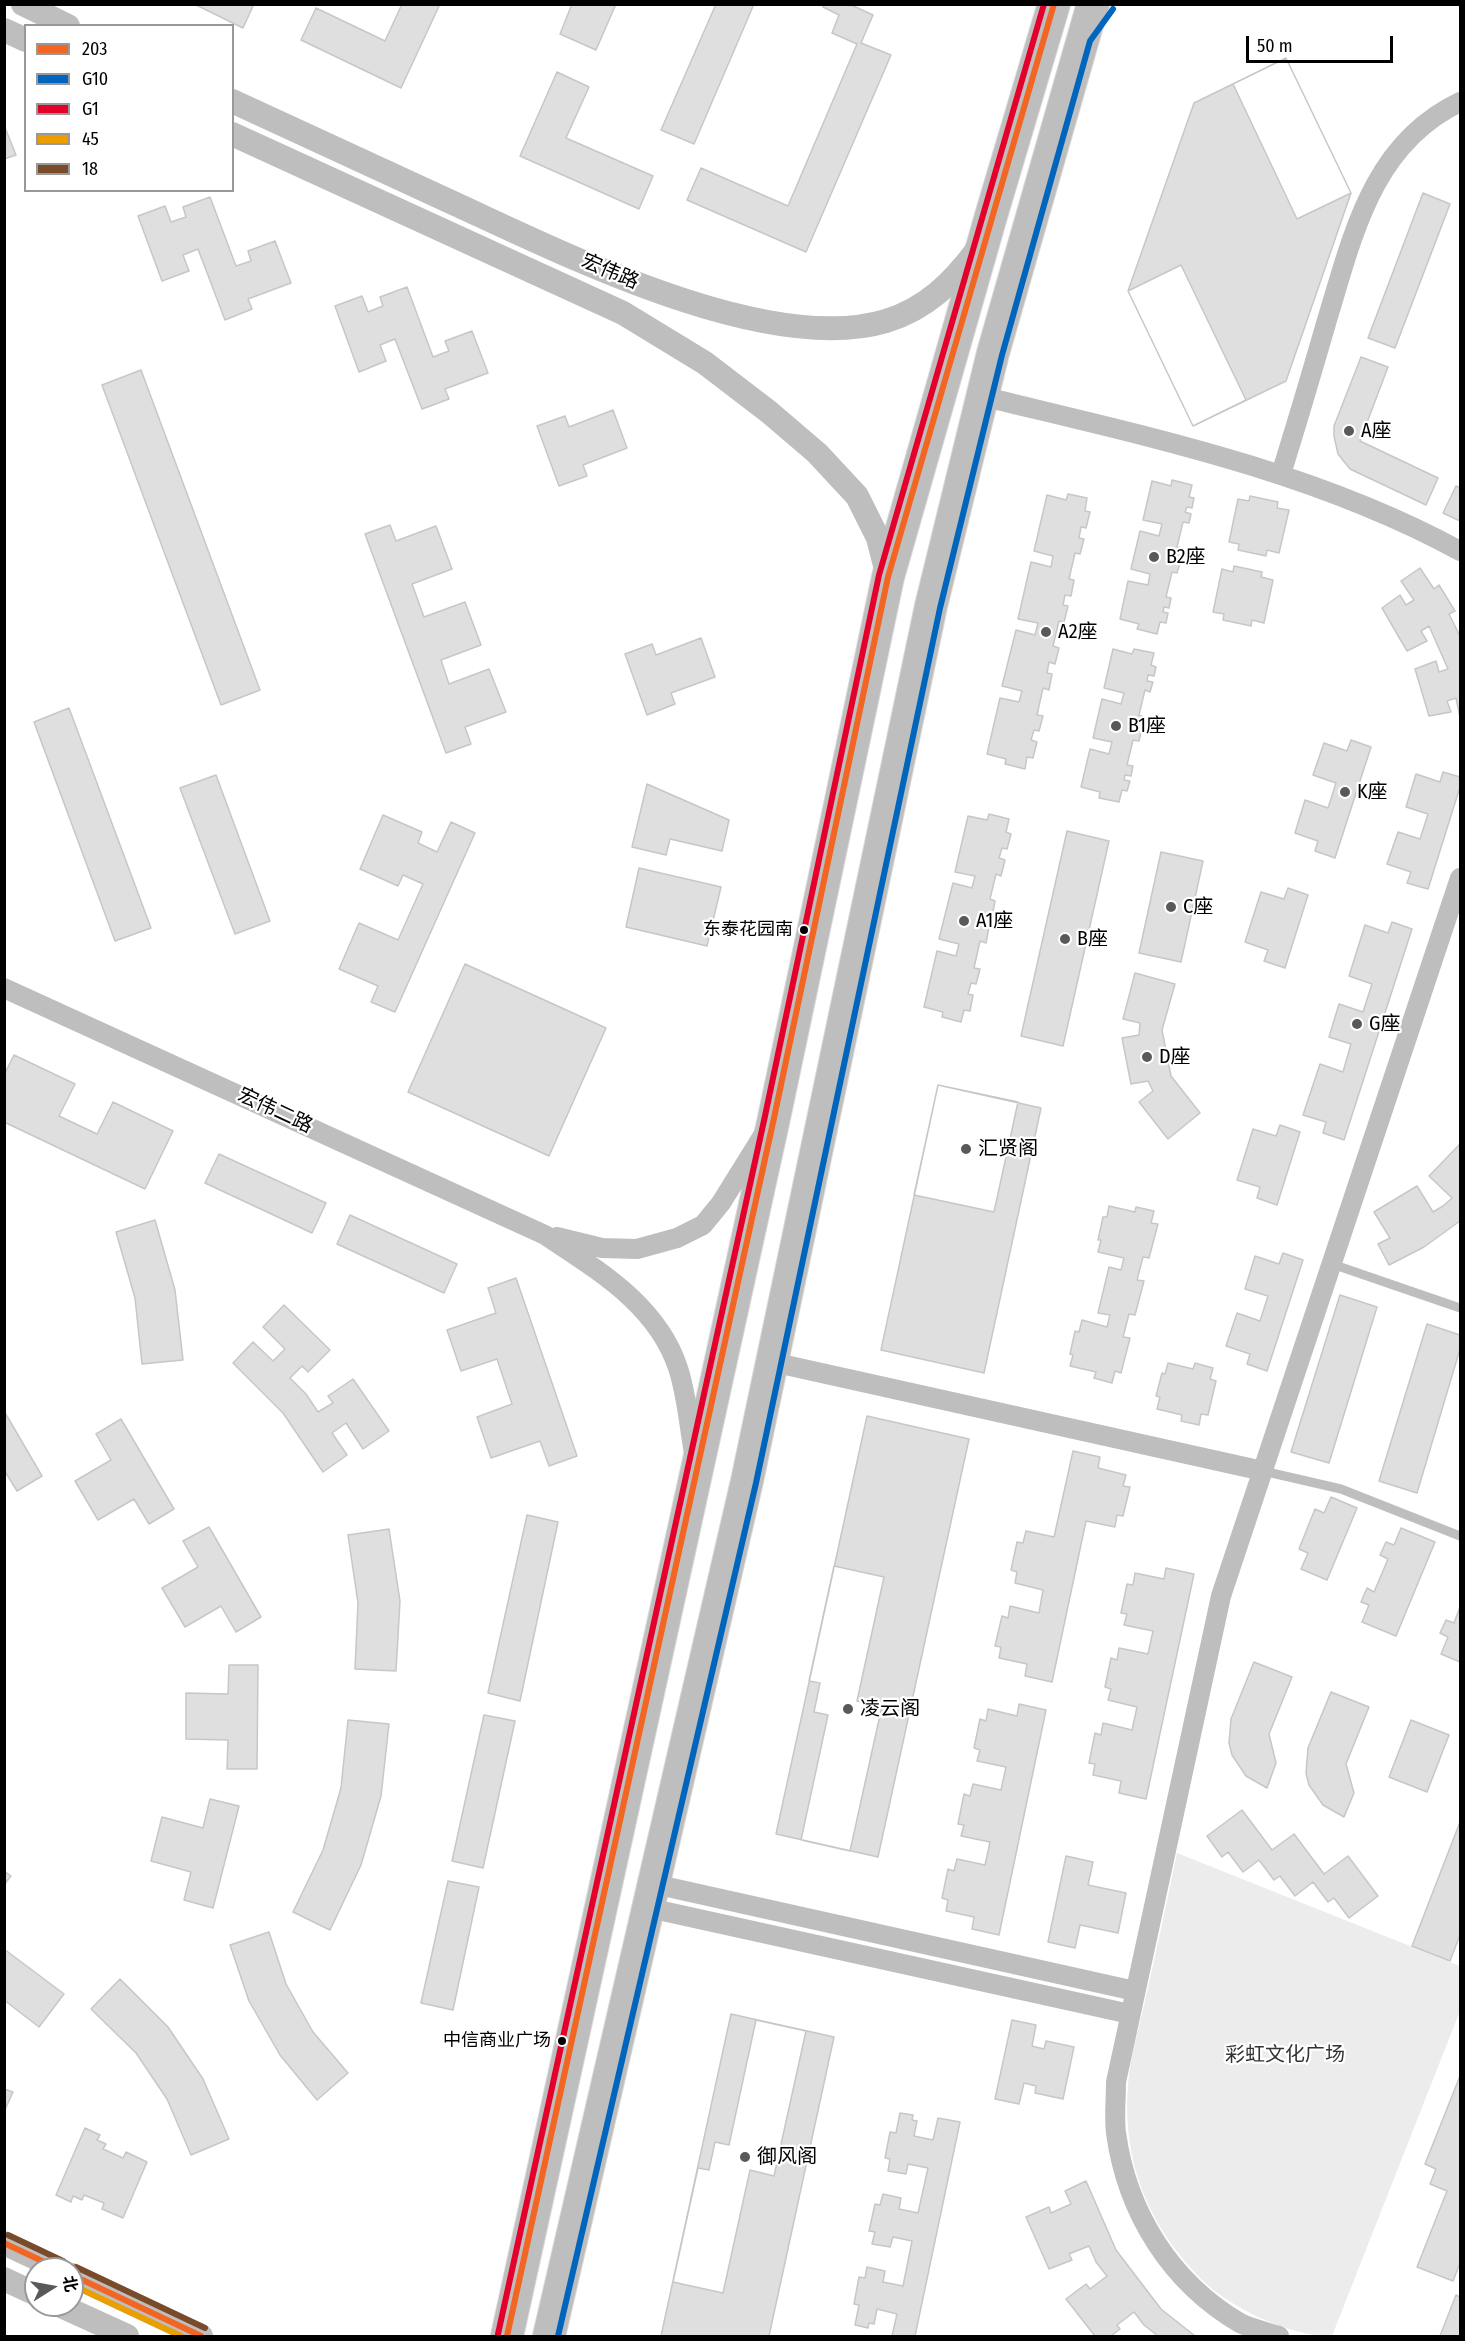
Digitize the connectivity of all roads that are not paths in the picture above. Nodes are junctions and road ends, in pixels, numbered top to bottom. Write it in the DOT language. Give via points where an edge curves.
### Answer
graph roads {
  1 [pos="23,4"];
  2 [pos="1093,4"];
  3 [pos="1107,4"];
  4 [pos="1048,13"];
  5 [pos="65,24"];
  6 [pos="4,30"];
  7 [pos="1082,37"];
  8 [pos="24,39"];
  9 [pos="234,102"];
  10 [pos="1461,102"];
  11 [pos="234,135"];
  12 [pos="984,241"];
  13 [pos="981,396"];
  14 [pos="1281,474"];
  15 [pos="1461,551"];
  16 [pos="888,577"];
  17 [pos="1461,878"];
  18 [pos="4,988"];
  19 [pos="774,1118"];
  20 [pos="545,1235"];
  21 [pos="1332,1264"];
  22 [pos="1461,1308"];
  23 [pos="772,1362"];
  24 [pos="696,1466"];
  25 [pos="1263,1471"];
  26 [pos="1461,1536"];
  27 [pos="651,1896"];
  28 [pos="1135,1991"];
  29 [pos="1130,2014"];
  30 [pos="4,2243"];
  31 [pos="34,2257"];
  32 [pos="4,2279"];
  33 [pos="84,2281"];
  34 [pos="24,2288"];
  35 [pos="84,2316"];
  36 [pos="127,2337"];
  37 [pos="201,2337"];
  38 [pos="507,2337"];
  39 [pos="549,2337"];
  40 [pos="1279,2337"];
  1 -- 5 [label="street"];
  2 -- 7 [label="highway"];
  3 -- 7 [label="highway"];
  4 -- 12 [label="highway"];
  6 -- 8 [label="street"];
  7 -- 13 [label="highway"];
  9 -- 12 [label="street, 宏伟路" via="638,285 758,319 848,328 887,321 933,299"];
  10 -- 14 [label="street" via="1442,111 1407,141 1385,167 1368,197 1351,240"];
  11 -- 16 [label="street, 宏伟路" via="623,313 705,363 817,453 857,496 878,538"];
  12 -- 16 [label="highway"];
  13 -- 14 [label="street"];
  13 -- 23 [label="highway" via="931,606"];
  14 -- 15 [label="street" via="1393,518"];
  16 -- 19 [label="highway"];
  17 -- 21 [label="street"];
  18 -- 20 [label="street, 宏伟二路"];
  19 -- 20 [label="street" via="703,1225 677,1238 637,1249 602,1248"];
  19 -- 24 [label="highway"];
  20 -- 24 [label="street" via="619,1286 646,1312 664,1338 678,1368"];
  21 -- 22 [label="lane"];
  21 -- 25 [label="street"];
  23 -- 25 [label="street"];
  23 -- 27 [label="highway"];
  24 -- 38 [label="highway"];
  25 -- 26 [label="lane" via="1341,1489"];
  25 -- 28 [label="street" via="1221,1596"];
  27 -- 28 [label="street"];
  27 -- 29 [label="street"];
  27 -- 39 [label="highway"];
  28 -- 29 [label="street"];
  29 -- 40 [label="street" via="1116,2082 1116,2131 1125,2178 1143,2223 1169,2263 1203,2298 1242,2324"];
  30 -- 31 [label="street"];
  32 -- 34 [label="street"];
  33 -- 37 [label="street"];
  35 -- 36 [label="street"];
}
